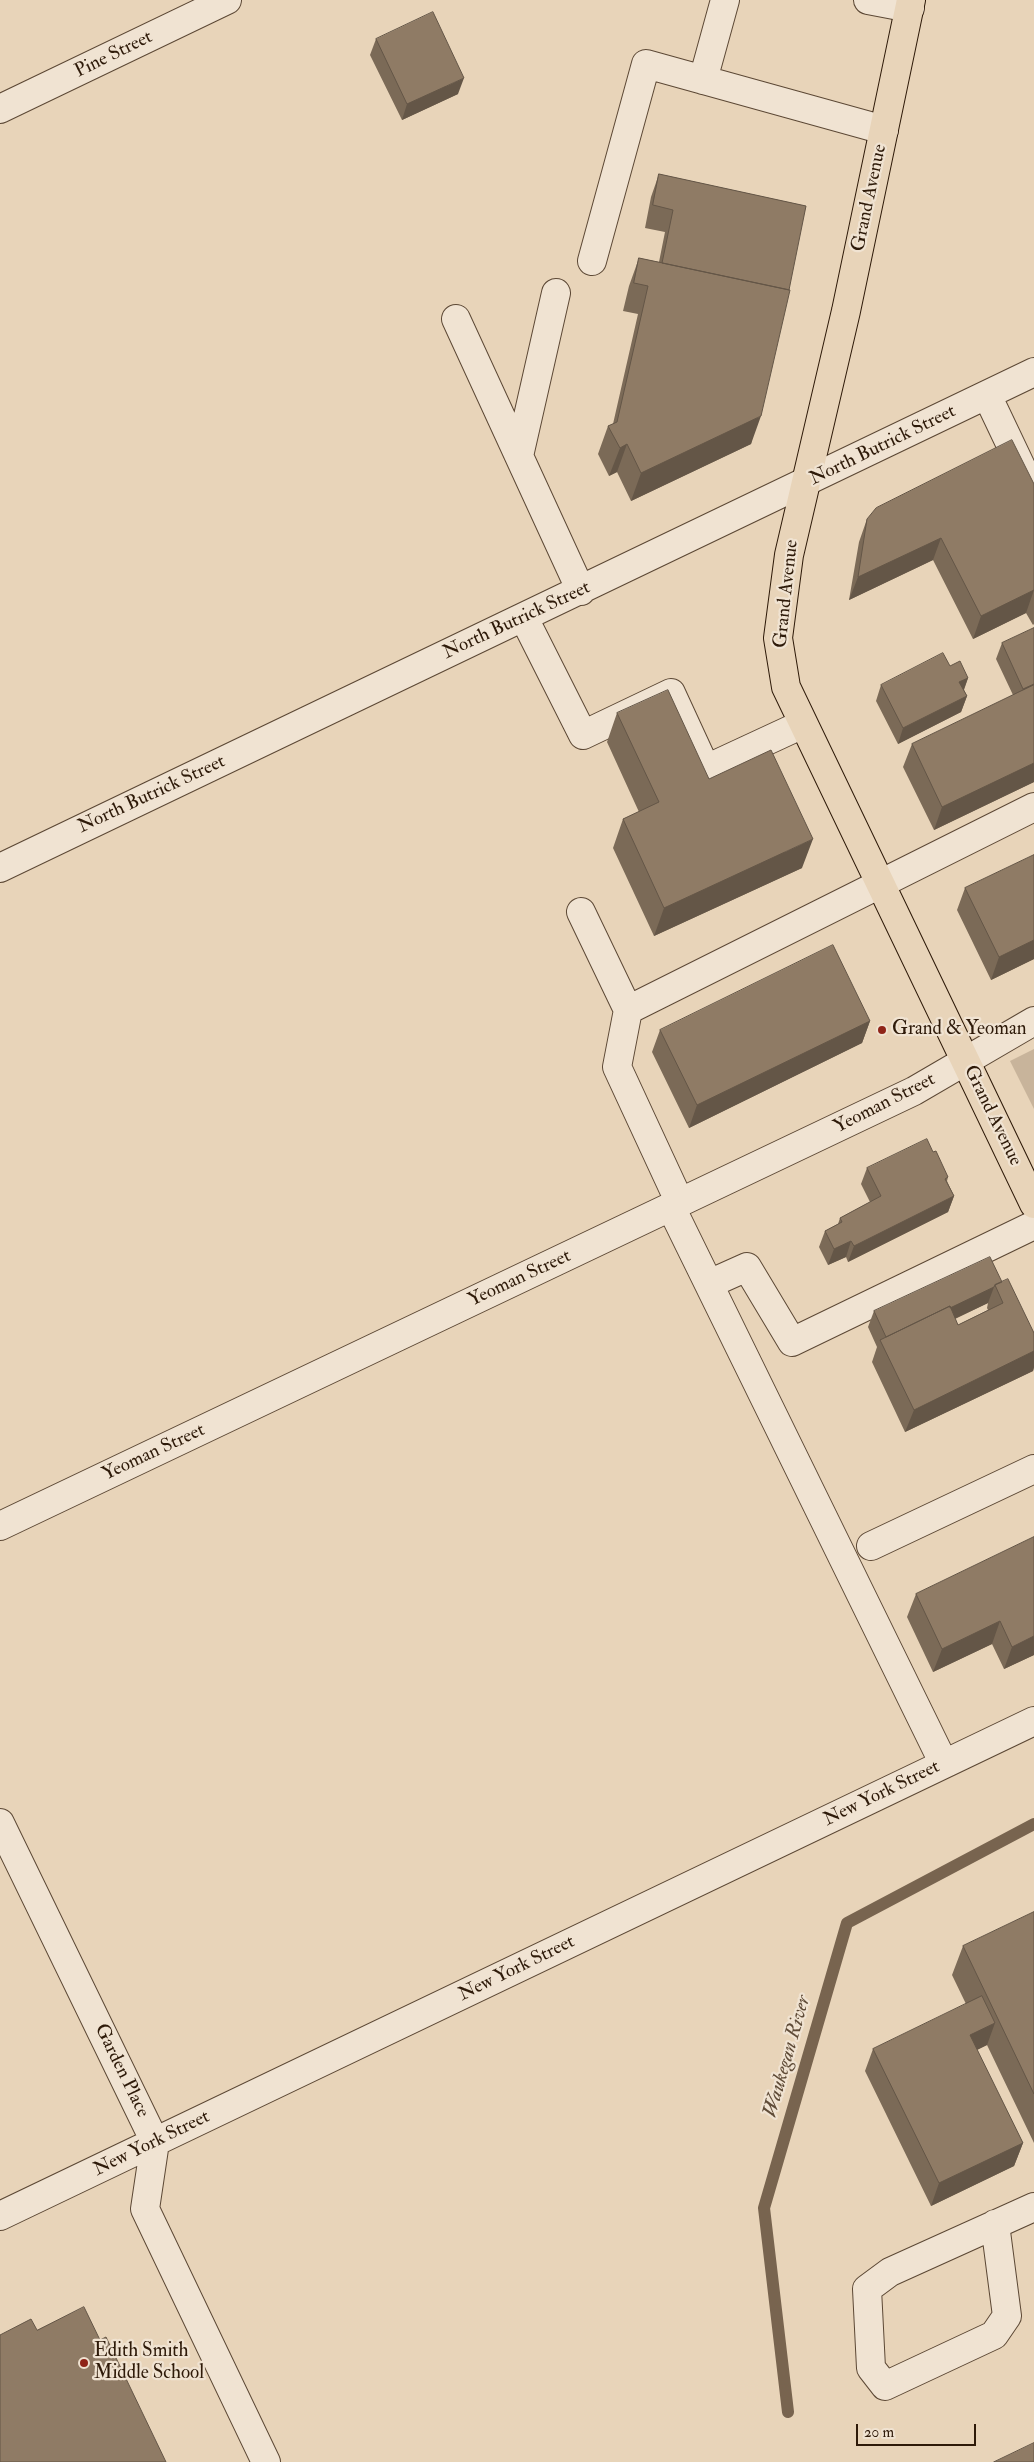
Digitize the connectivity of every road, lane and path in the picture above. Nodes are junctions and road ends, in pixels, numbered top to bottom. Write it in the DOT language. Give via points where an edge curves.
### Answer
graph roads {
  1 [pos="227,0"];
  2 [pos="725,0"];
  3 [pos="868,0"];
  4 [pos="911,4"];
  5 [pos="703,80"];
  6 [pos="0,109"];
  7 [pos="884,130"];
  8 [pos="592,261"];
  9 [pos="556,294"];
  10 [pos="456,319"];
  11 [pos="1034,372"];
  12 [pos="987,395"];
  13 [pos="519,456"];
  14 [pos="804,484"];
  15 [pos="1034,494"];
  16 [pos="581,591"];
  17 [pos="524,618"];
  18 [pos="804,724"];
  19 [pos="1034,807"];
  20 [pos="0,868"];
  21 [pos="879,883"];
  22 [pos="581,912"];
  23 [pos="628,1010"];
  24 [pos="1034,1021"];
  25 [pos="965,1061"];
  26 [pos="1034,1204"];
  27 [pos="675,1205"];
  28 [pos="1034,1225"];
  29 [pos="709,1284"];
  30 [pos="1034,1469"];
  31 [pos="0,1526"];
  32 [pos="871,1546"];
  33 [pos="1034,1721"];
  34 [pos="944,1764"];
  35 [pos="0,1823"];
  36 [pos="155,2142"];
  37 [pos="1034,2207"];
  38 [pos="0,2216"];
  39 [pos="995,2224"];
  40 [pos="266,2462"];
  1 -- 6 [label="street, Pine Street"];
  2 -- 5 [label="street"];
  3 -- 4 [label="street"];
  4 -- 7 [label="main road, Grand Avenue"];
  5 -- 7 [label="street"];
  5 -- 8 [label="street" via="646,64"];
  7 -- 14 [label="main road, Grand Avenue" via="846,311"];
  9 -- 13 [label="street"];
  10 -- 13 [label="street"];
  11 -- 12 [label="street, North Butrick Street"];
  12 -- 14 [label="street, North Butrick Street"];
  12 -- 15 [label="street"];
  13 -- 16 [label="street"];
  14 -- 16 [label="street, North Butrick Street"];
  14 -- 18 [label="main road, Grand Avenue" via="785,575 778,638 786,687"];
  16 -- 17 [label="street, North Butrick Street"];
  17 -- 18 [label="street" via="583,735 672,693 706,769"];
  17 -- 20 [label="street, North Butrick Street"];
  18 -- 21 [label="main road, Grand Avenue"];
  19 -- 21 [label="street"];
  21 -- 23 [label="street"];
  21 -- 25 [label="main road, Grand Avenue"];
  22 -- 23 [label="street"];
  23 -- 27 [label="street" via="617,1067"];
  24 -- 25 [label="street, Yeoman Street"];
  25 -- 26 [label="main road, Grand Avenue"];
  25 -- 27 [label="street, Yeoman Street" via="914,1092"];
  27 -- 29 [label="street"];
  27 -- 31 [label="street, Yeoman Street"];
  28 -- 29 [label="street" via="792,1342 747,1267"];
  29 -- 34 [label="street"];
  30 -- 32 [label="street"];
  33 -- 34 [label="street, New York Street"];
  34 -- 36 [label="street, New York Street"];
  35 -- 36 [label="street, Garden Place"];
  36 -- 38 [label="street, New York Street"];
  36 -- 40 [label="street, Garden Place" via="145,2209"];
  37 -- 39 [label="street"];
  39 -- 39 [label="street" via="890,2272 868,2289 871,2368 885,2386 994,2335 1007,2316"];
}
